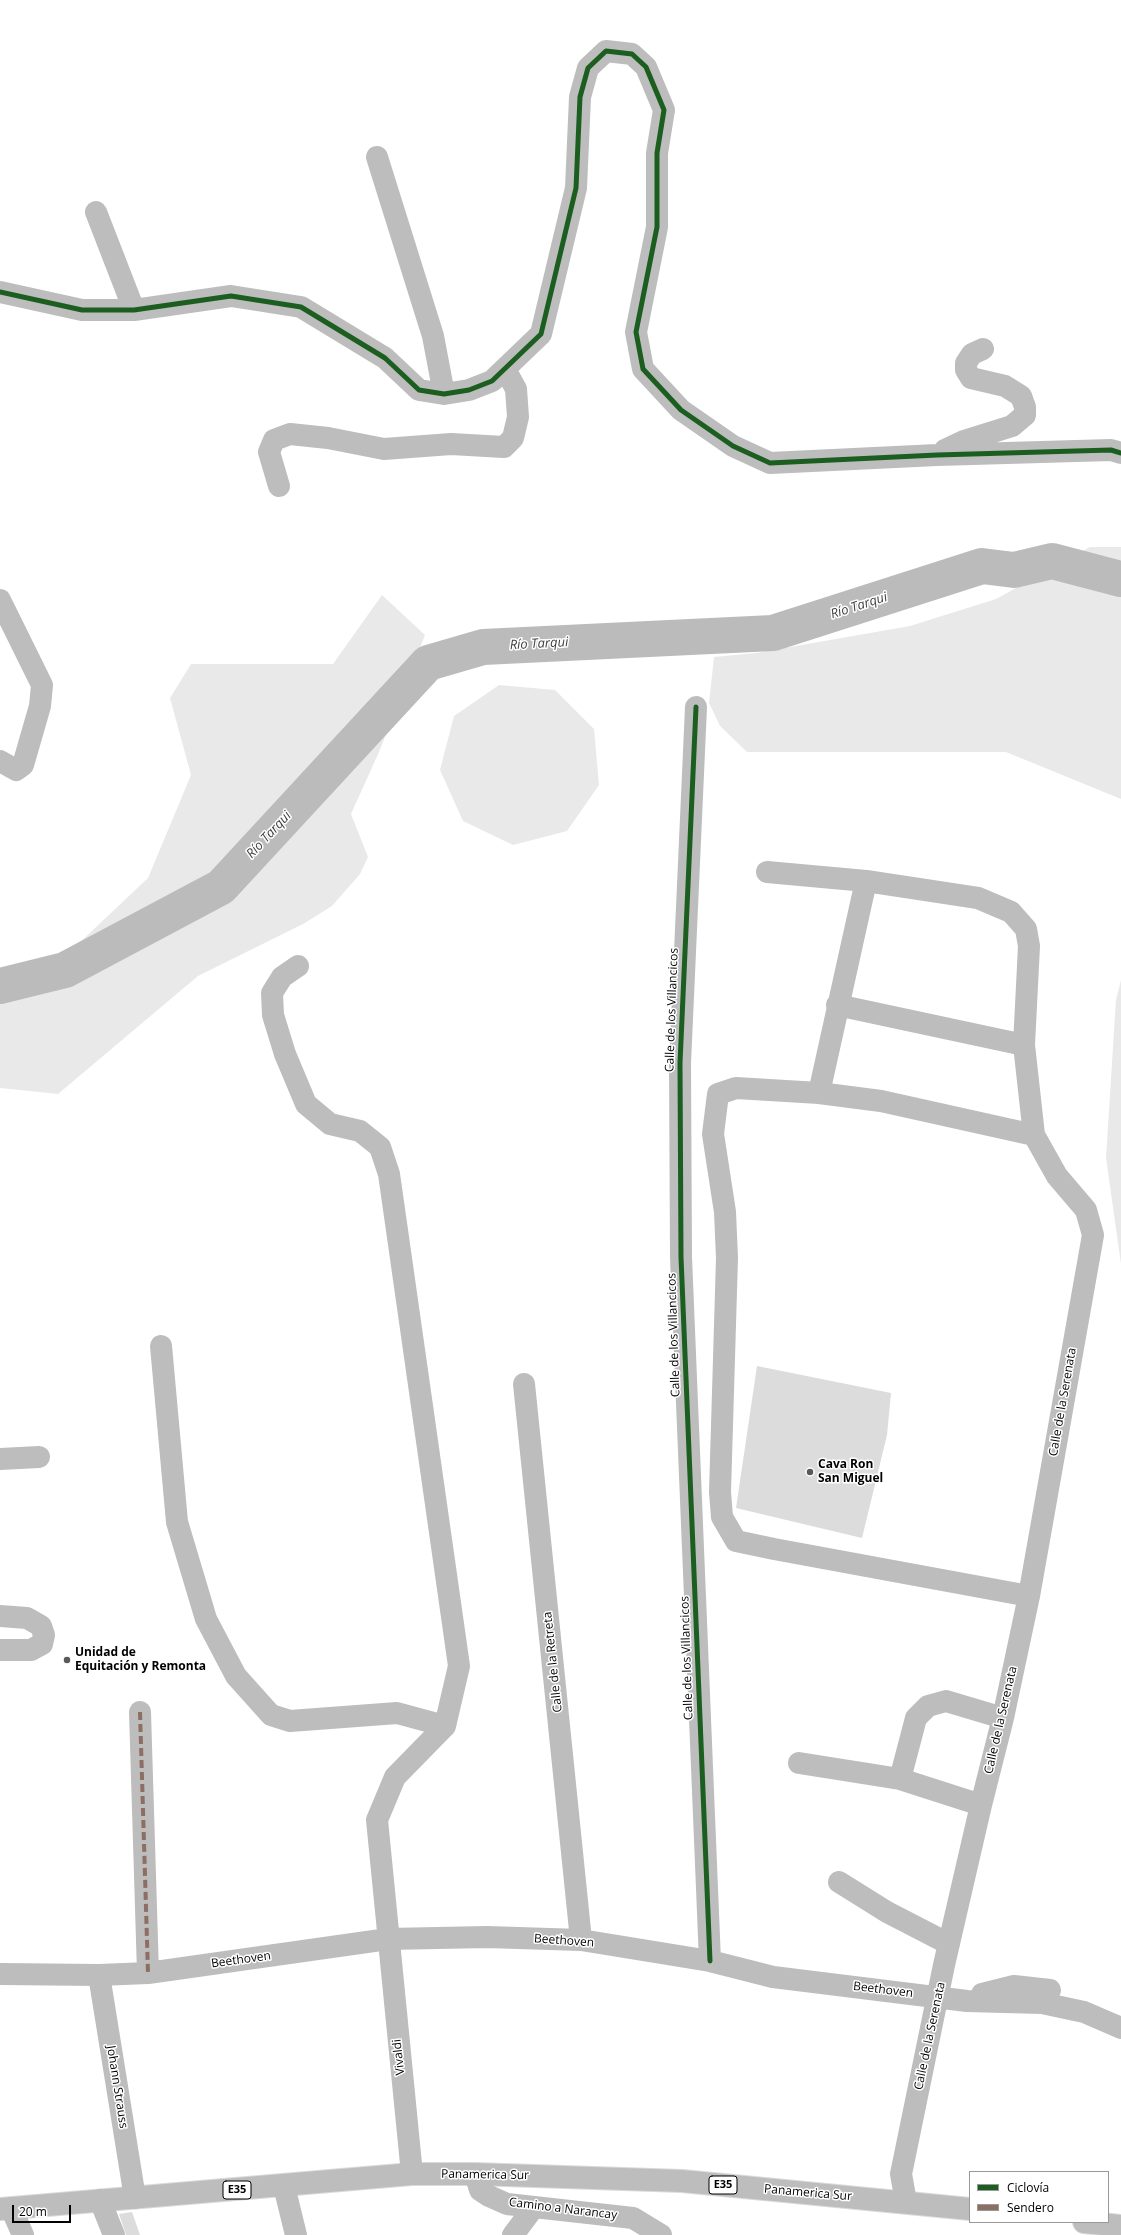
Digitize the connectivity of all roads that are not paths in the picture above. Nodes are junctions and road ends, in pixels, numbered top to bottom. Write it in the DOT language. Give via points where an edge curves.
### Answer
graph roads {
  1 [pos="376,157"];
  2 [pos="96,212"];
  3 [pos="0,292"];
  4 [pos="134,310"];
  5 [pos="983,349"];
  6 [pos="505,369"];
  7 [pos="444,394"];
  8 [pos="1121,453"];
  9 [pos="937,455"];
  10 [pos="279,486"];
  11 [pos="0,600"];
  12 [pos="696,707"];
  13 [pos="0,761"];
  14 [pos="767,872"];
  15 [pos="866,881"];
  16 [pos="298,966"];
  17 [pos="837,1005"];
  18 [pos="1024,1045"];
  19 [pos="819,1093"];
  20 [pos="1034,1136"];
  21 [pos="162,1346"];
  22 [pos="524,1384"];
  23 [pos="39,1457"];
  24 [pos="0,1459"];
  25 [pos="1028,1596"];
  26 [pos="1,1613"];
  27 [pos="0,1650"];
  28 [pos="140,1712"];
  29 [pos="1003,1718"];
  30 [pos="445,1726"];
  31 [pos="799,1763"];
  32 [pos="900,1779"];
  33 [pos="980,1804"];
  34 [pos="838,1882"];
  35 [pos="388,1939"];
  36 [pos="581,1940"];
  37 [pos="949,1944"];
  38 [pos="710,1961"];
  39 [pos="148,1972"];
  40 [pos="0,1974"];
  41 [pos="99,1975"];
  42 [pos="938,1996"];
  43 [pos="967,2001"];
  44 [pos="1121,2014"];
  45 [pos="1121,2028"];
  46 [pos="412,2174"];
  47 [pos="475,2174"];
  48 [pos="284,2186"];
  49 [pos="135,2198"];
  50 [pos="100,2200"];
  51 [pos="906,2202"];
  52 [pos="534,2207"];
  53 [pos="6,2208"];
  54 [pos="969,2209"];
  55 [pos="1093,2223"];
  56 [pos="1121,2226"];
  57 [pos="24,2235"];
  58 [pos="114,2235"];
  59 [pos="296,2235"];
  60 [pos="513,2235"];
  61 [pos="661,2235"];
  1 -- 7 [label="main road" via="433,336"];
  2 -- 4 [label="main road"];
  3 -- 4 [label="main road" via="82,310"];
  4 -- 7 [label="main road" via="231,296 301,307 385,358 419,390"];
  5 -- 9 [label="main road" via="972,354 966,362 971,378 1005,386 1021,396 1025,415 1012,426 964,441"];
  6 -- 7 [label="main road" via="492,381 469,390"];
  6 -- 9 [label="main road" via="541,334 576,188 580,97 588,68 606,51 632,54 646,67 664,110 657,153 656,227 636,332 643,370 681,410 733,446 770,463"];
  6 -- 10 [label="main road" via="516,389 518,417 513,438 504,447 451,444 384,449 328,438 290,434 274,440 269,452"];
  8 -- 9 [label="main road" via="1111,450"];
  11 -- 13 [label="main road" via="42,685 40,706 23,765 16,770"];
  12 -- 38 [label="main road, Calle de los Villancicos" via="680,1063 681,1256"];
  14 -- 15 [label="main road"];
  15 -- 17 [label="main road"];
  15 -- 18 [label="main road" via="978,898 1011,912 1026,929 1029,946"];
  16 -- 30 [label="main road" via="282,977 272,993 273,1014 285,1054 306,1104 330,1124 360,1131 380,1147 389,1174 459,1666"];
  17 -- 18 [label="main road"];
  17 -- 19 [label="main road"];
  18 -- 20 [label="main road"];
  19 -- 20 [label="main road" via="881,1101"];
  19 -- 25 [label="main road" via="736,1088 718,1094 713,1134 725,1212 727,1258 720,1492 722,1517 736,1540"];
  20 -- 25 [label="main road, Calle de la Serenata" via="1057,1176 1086,1210 1094,1235"];
  21 -- 30 [label="main road" via="177,1522 206,1619 236,1676 271,1715 290,1721 397,1713"];
  22 -- 36 [label="main road, Calle de la Retreta"];
  23 -- 24 [label="main road"];
  25 -- 29 [label="main road, Calle de la Serenata"];
  26 -- 27 [label="main road" via="27,1618 40,1626 44,1635 42,1644 31,1650"];
  28 -- 39 [label="main road"];
  29 -- 32 [label="main road" via="946,1700 928,1706 916,1718"];
  29 -- 33 [label="main road, Calle de la Serenata"];
  30 -- 35 [label="main road, Vivaldi" via="395,1777 377,1820"];
  31 -- 32 [label="main road"];
  32 -- 33 [label="main road"];
  33 -- 37 [label="main road, Calle de la Serenata"];
  34 -- 37 [label="main road" via="887,1912"];
  35 -- 36 [label="main road, Beethoven" via="486,1937"];
  35 -- 39 [label="main road, Beethoven"];
  35 -- 46 [label="main road, Vivaldi"];
  36 -- 38 [label="main road, Beethoven"];
  37 -- 42 [label="main road, Calle de la Serenata"];
  38 -- 42 [label="main road, Beethoven" via="773,1977"];
  39 -- 41 [label="main road, Beethoven"];
  40 -- 41 [label="main road, Beethoven"];
  41 -- 49 [label="main road, Johann Strauss"];
  42 -- 43 [label="main road, Beethoven"];
  42 -- 51 [label="main road, Calle de la Serenata" via="901,2174"];
  43 -- 44 [label="main road" via="985,1992 1014,1986 1060,1991"];
  43 -- 45 [label="main road, Beethoven" via="1042,2003 1084,2012"];
  46 -- 47 [label="main road, Panamerica Sur / E35"];
  46 -- 48 [label="main road, Panamerica Sur / E35"];
  47 -- 51 [label="main road, Panamerica Sur / E35" via="682,2181"];
  47 -- 52 [label="main road, Camino a Narancay" via="480,2190 489,2196 507,2204"];
  48 -- 49 [label="main road, Panamerica Sur / E35"];
  48 -- 59 [label="main road"];
  49 -- 50 [label="main road, Panamerica Sur / E35"];
  50 -- 53 [label="main road, Panamerica Sur / E35"];
  50 -- 58 [label="main road"];
  51 -- 54 [label="main road, Panamerica Sur / E35"];
  52 -- 60 [label="main road"];
  52 -- 61 [label="main road, Camino a Narancay" via="633,2218"];
  53 -- 57 [label="main road"];
  55 -- 56 [label="main road"];
}
